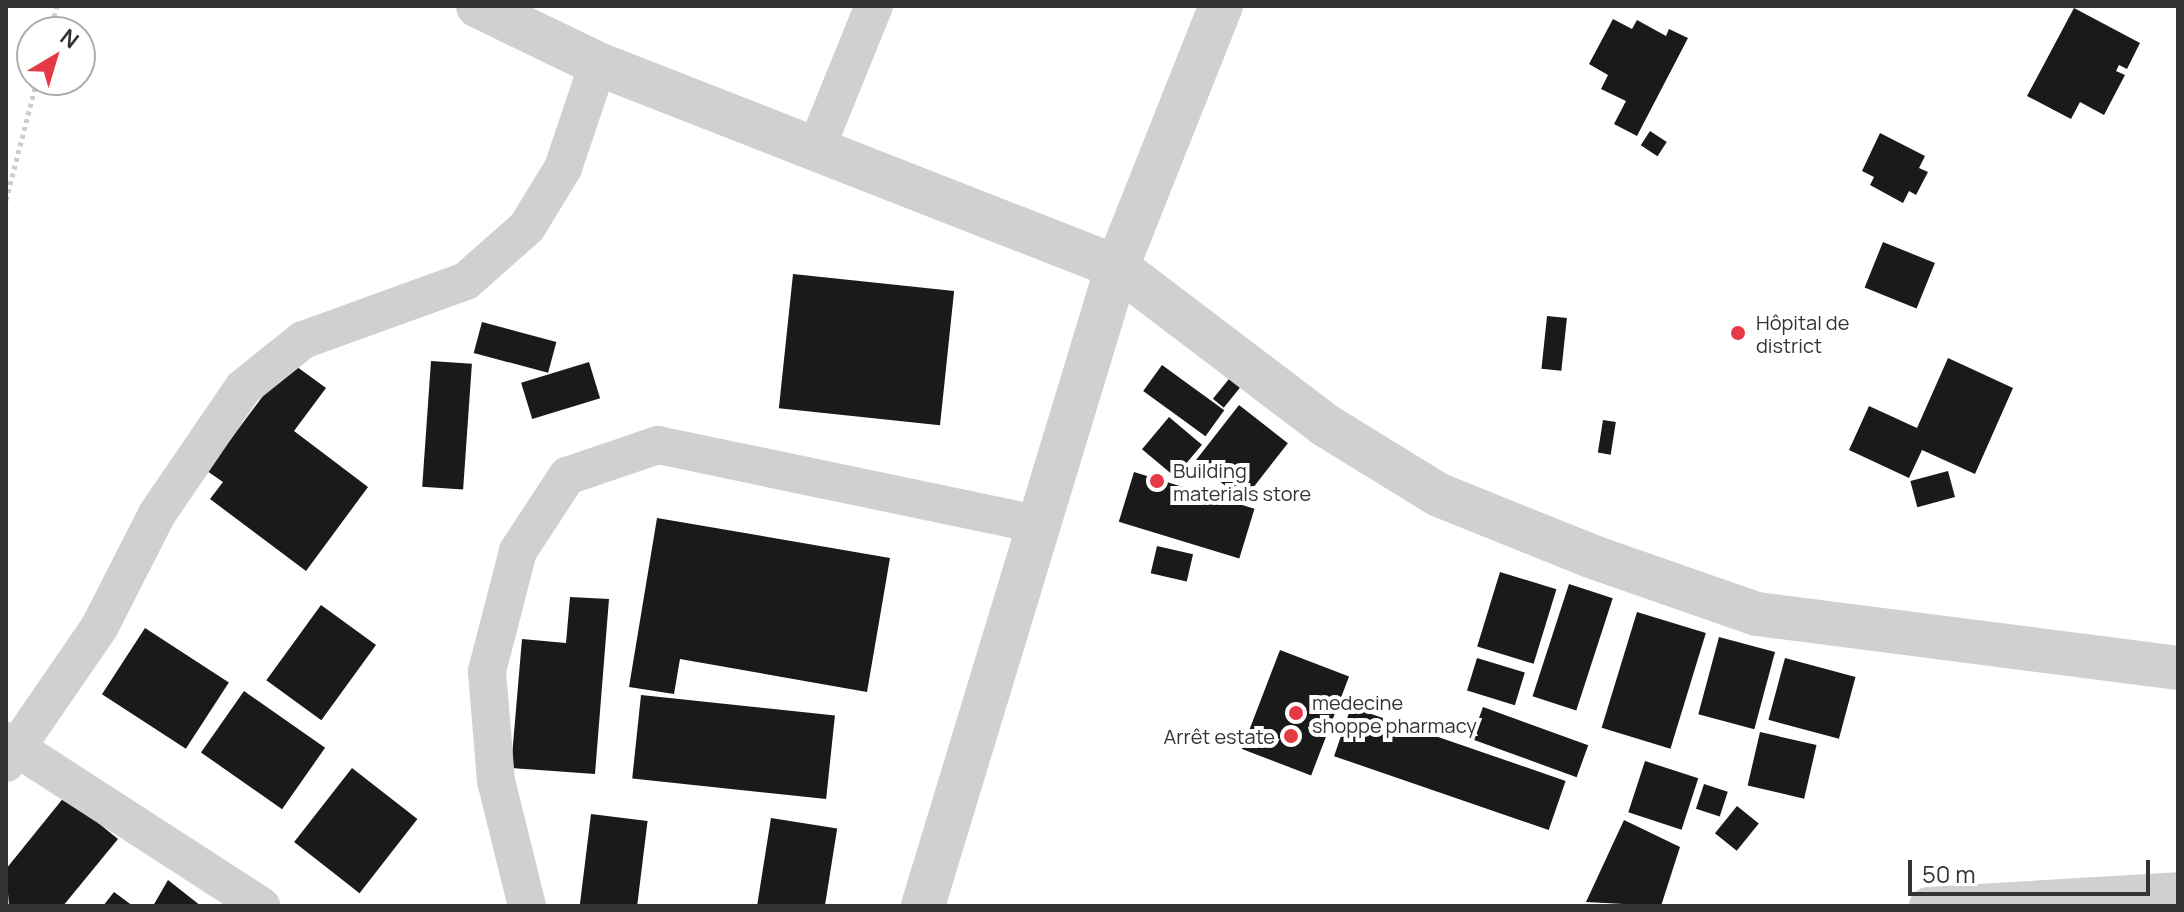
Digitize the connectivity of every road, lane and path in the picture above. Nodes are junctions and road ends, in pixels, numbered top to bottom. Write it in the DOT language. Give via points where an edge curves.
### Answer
graph roads {
  1 [pos="478,6"];
  2 [pos="874,6"];
  3 [pos="1221,6"];
  4 [pos="598,64"];
  5 [pos="33,96"];
  6 [pos="815,151"];
  7 [pos="6,200"];
  8 [pos="1117,267"];
  9 [pos="1040,525"];
  10 [pos="2178,668"];
  11 [pos="10,751"];
  12 [pos="2178,891"];
  13 [pos="261,906"];
  14 [pos="527,906"];
  15 [pos="923,906"];
  16 [pos="1928,906"];
  1 -- 4 [label="street"];
  2 -- 6 [label="street"];
  3 -- 8 [label="street"];
  4 -- 6 [label="street"];
  4 -- 11 [label="street" via="563,168 527,227 466,281 303,340 243,388 157,514 100,626"];
  5 -- 7 [label="path"];
  6 -- 8 [label="street"];
  8 -- 9 [label="street"];
  8 -- 10 [label="street" via="1325,425 1414,480 1596,558 1757,614"];
  9 -- 14 [label="street" via="658,445 567,476 518,551 487,671 496,781"];
  9 -- 15 [label="street"];
  11 -- 13 [label="street"];
  12 -- 16 [label="street"];
}
